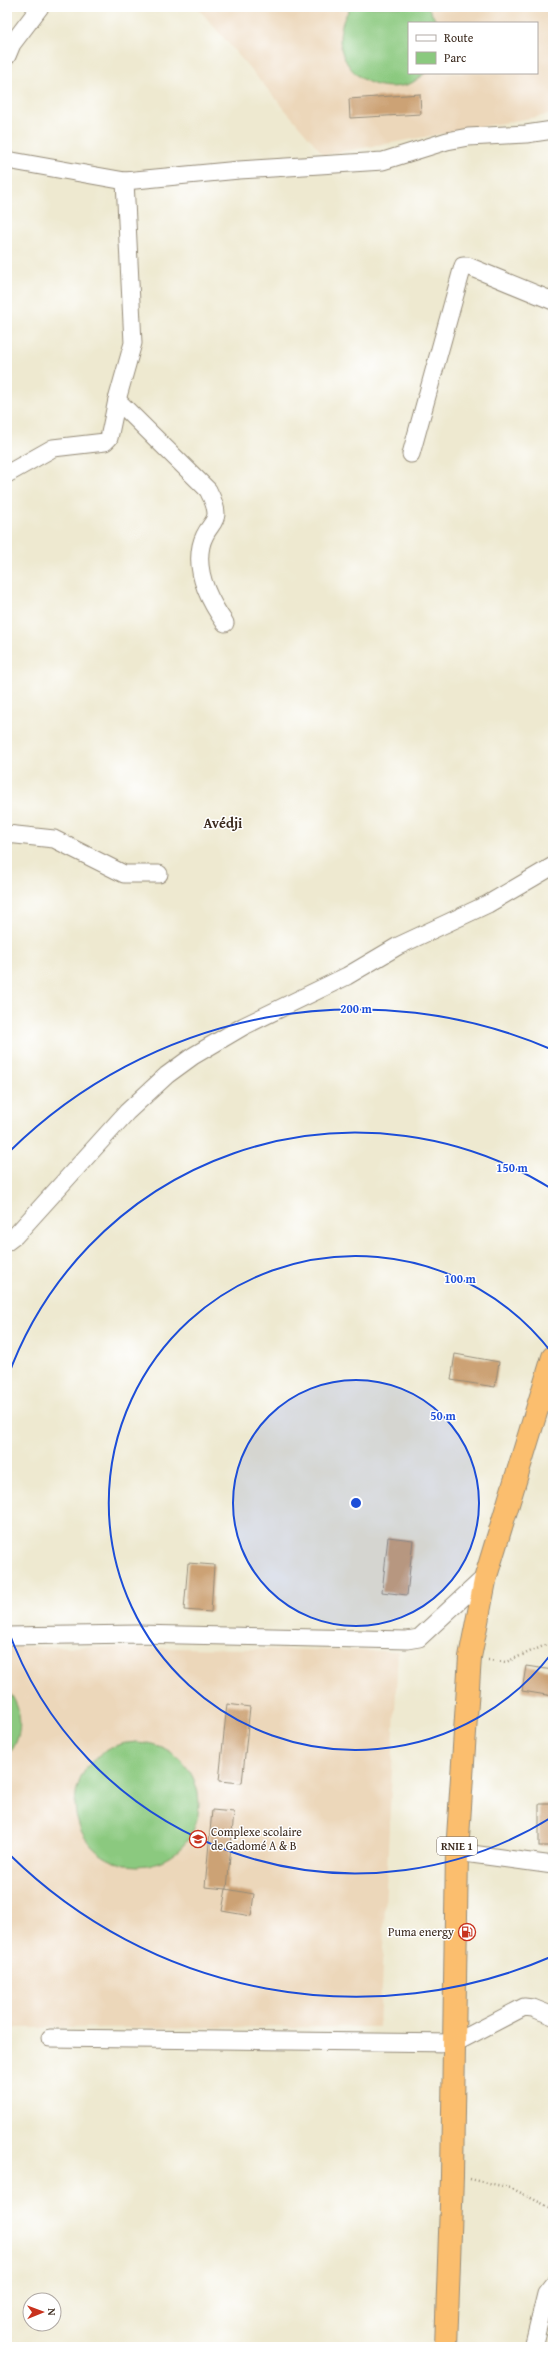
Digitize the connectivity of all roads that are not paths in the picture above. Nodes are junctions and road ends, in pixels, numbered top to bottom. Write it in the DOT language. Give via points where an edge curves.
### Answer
graph roads {
  1 [pos="40,7"];
  2 [pos="9,45"];
  3 [pos="553,130"];
  4 [pos="7,160"];
  5 [pos="125,181"];
  6 [pos="553,301"];
  7 [pos="117,400"];
  8 [pos="411,454"];
  9 [pos="7,474"];
  10 [pos="225,624"];
  11 [pos="7,834"];
  12 [pos="553,866"];
  13 [pos="159,874"];
  14 [pos="7,1242"];
  15 [pos="553,1357"];
  16 [pos="486,1576"];
  17 [pos="7,1636"];
  18 [pos="457,1852"];
  19 [pos="553,1865"];
  20 [pos="553,2016"];
  21 [pos="50,2038"];
  22 [pos="455,2043"];
  23 [pos="553,2285"];
  24 [pos="446,2347"];
  25 [pos="533,2347"];
  1 -- 2 [label="street"];
  3 -- 5 [label="street" via="468,137 384,161 239,170"];
  4 -- 5 [label="street"];
  5 -- 7 [label="street" via="133,343"];
  6 -- 8 [label="street" via="463,266"];
  7 -- 9 [label="street" via="110,438 105,442 53,448"];
  7 -- 10 [label="street" via="208,490 215,504 217,511 214,522 201,544 200,552 203,584"];
  11 -- 13 [label="street" via="54,839 124,874"];
  12 -- 14 [label="street" via="488,904 398,946 348,976 244,1026 193,1056 137,1102"];
  15 -- 16 [label="highway, RNIE 1"];
  16 -- 17 [label="street" via="419,1638 407,1640 138,1634"];
  16 -- 18 [label="highway, RNIE 1" via="470,1657"];
  18 -- 19 [label="street"];
  18 -- 22 [label="highway, RNIE 1"];
  20 -- 22 [label="street" via="524,2007"];
  21 -- 22 [label="street"];
  22 -- 24 [label="highway, RNIE 1"];
  23 -- 25 [label="street" via="546,2294"];
}
